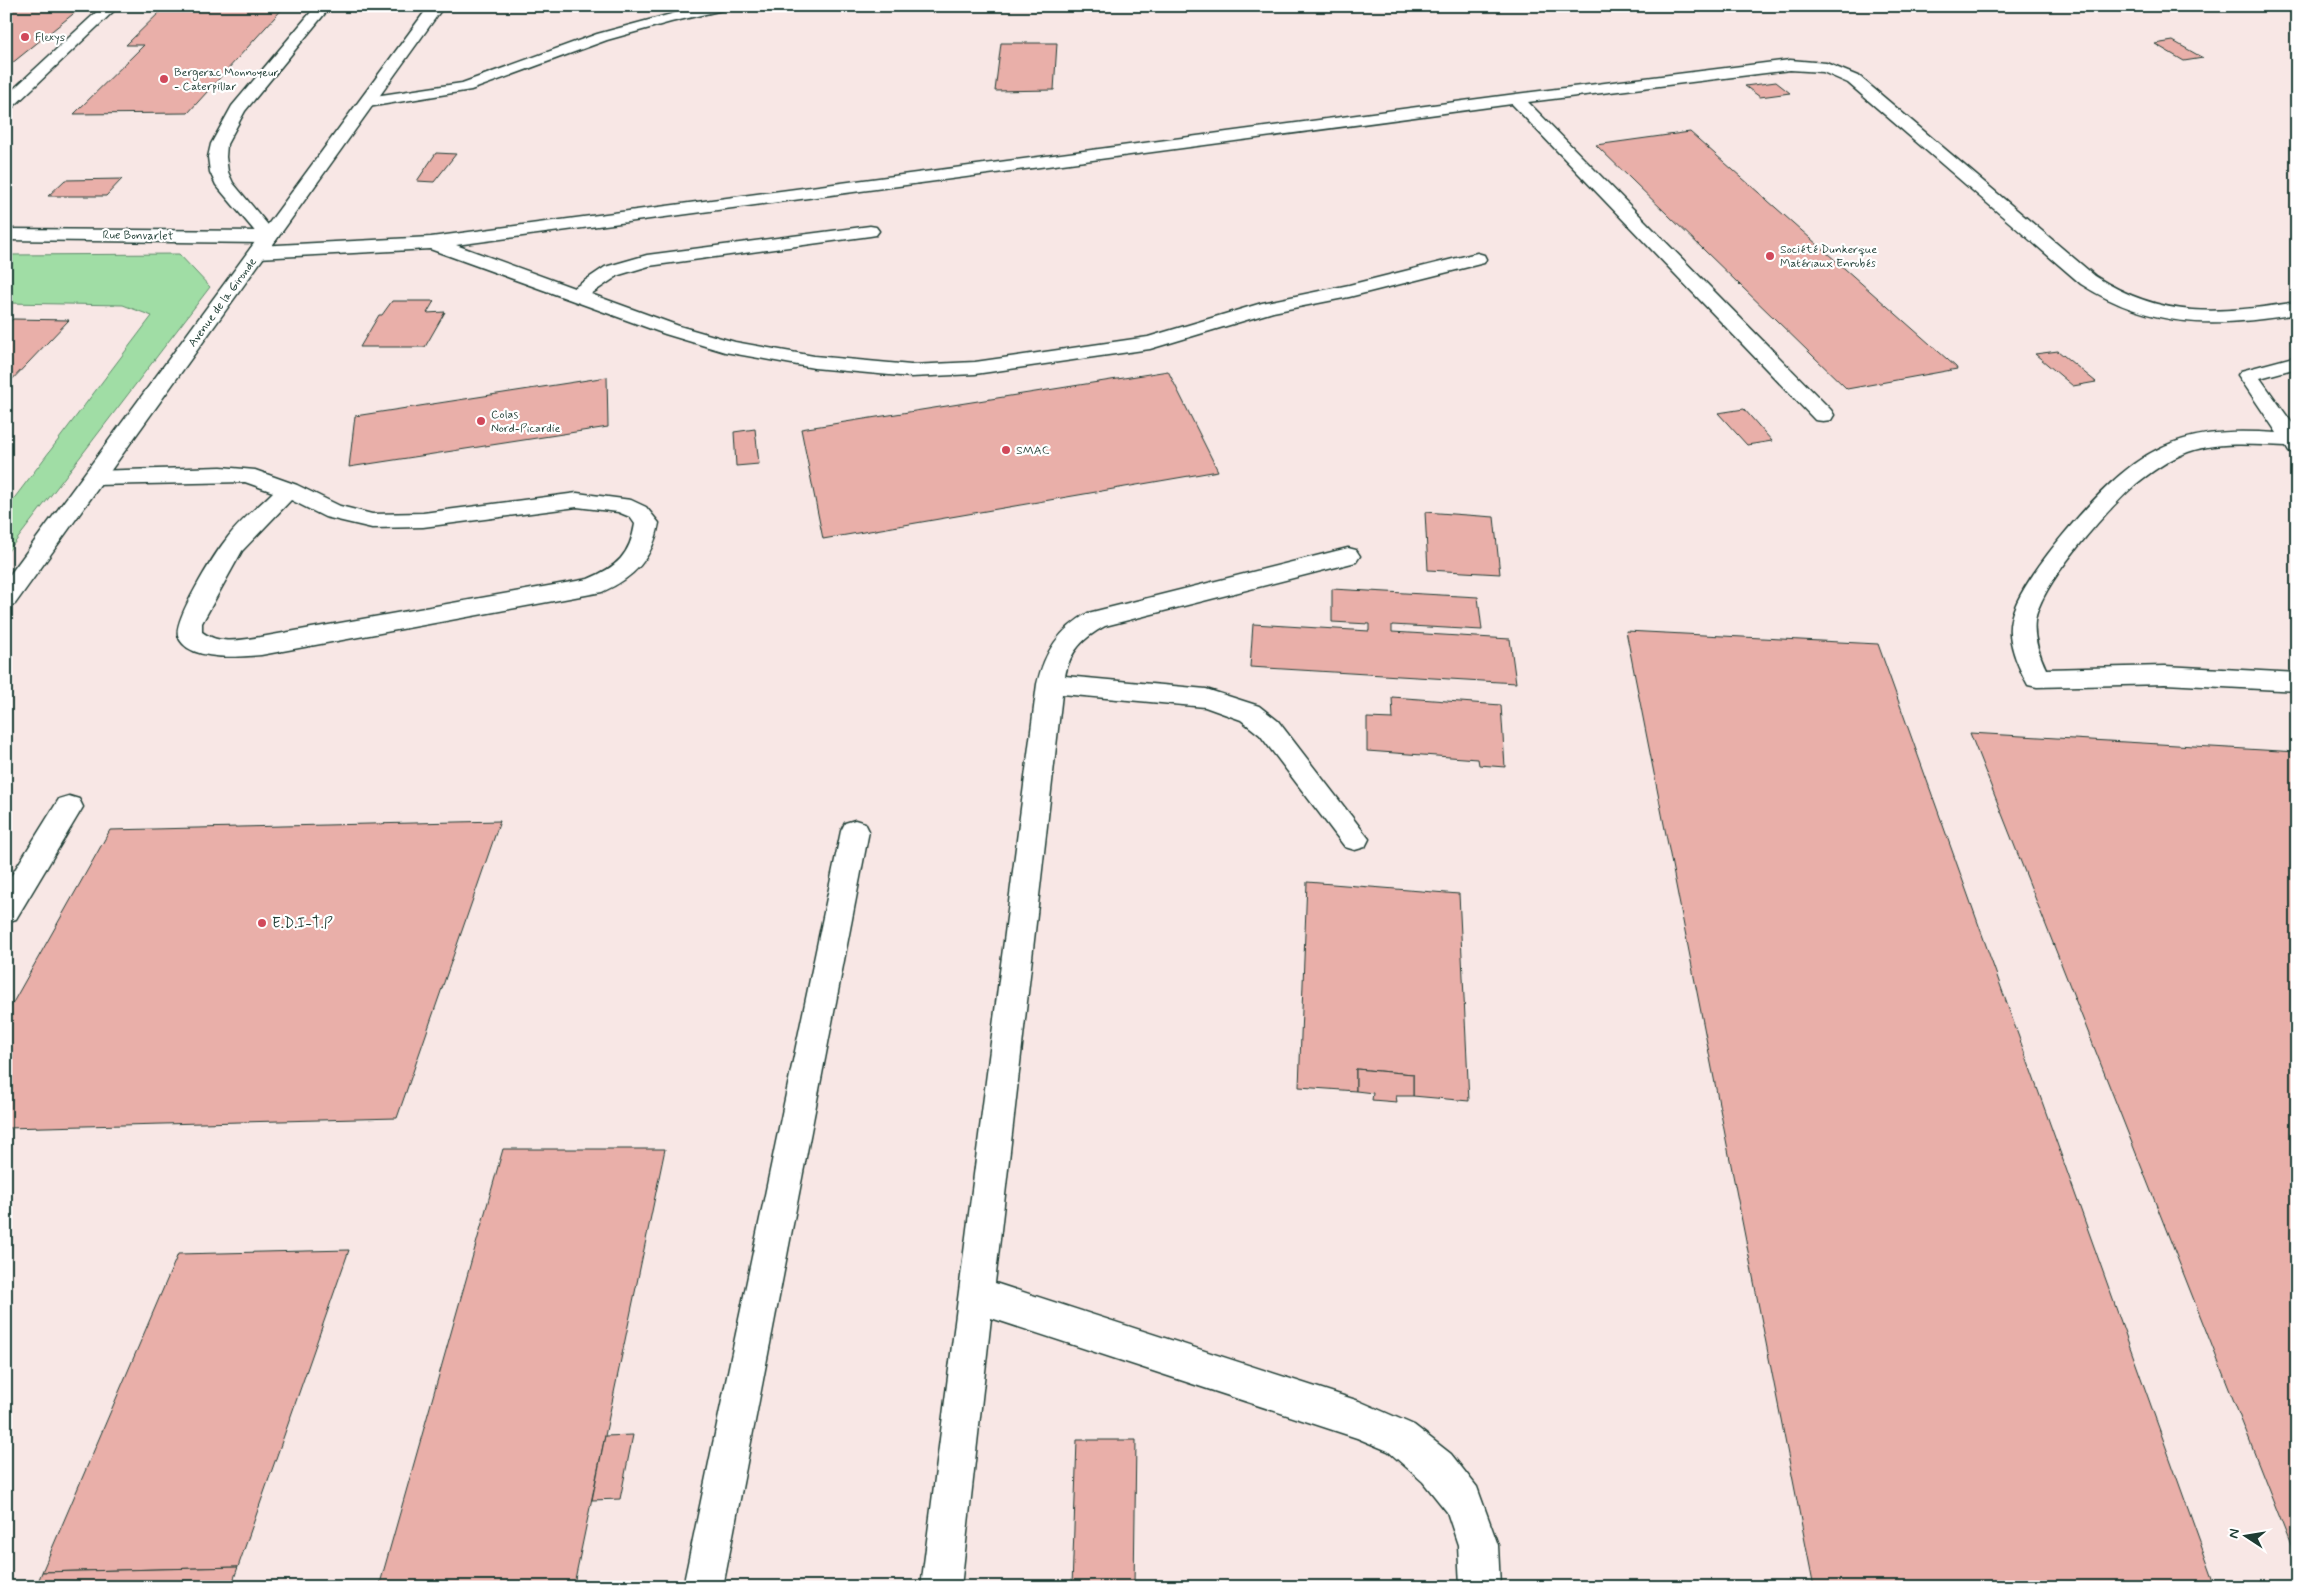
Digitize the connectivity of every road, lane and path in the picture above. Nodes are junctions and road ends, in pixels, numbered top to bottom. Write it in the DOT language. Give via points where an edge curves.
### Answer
graph roads {
  1 [pos="112,6"];
  2 [pos="324,6"];
  3 [pos="437,6"];
  4 [pos="722,6"];
  5 [pos="1516,99"];
  6 [pos="368,102"];
  7 [pos="6,105"];
  8 [pos="870,231"];
  9 [pos="6,234"];
  10 [pos="431,243"];
  11 [pos="263,245"];
  12 [pos="1477,259"];
  13 [pos="576,295"];
  14 [pos="2297,308"];
  15 [pos="2297,362"];
  16 [pos="1823,415"];
  17 [pos="2295,443"];
  18 [pos="94,478"];
  19 [pos="288,490"];
  20 [pos="1348,556"];
  21 [pos="6,598"];
  22 [pos="2297,682"];
  23 [pos="1050,684"];
  24 [pos="69,808"];
  25 [pos="855,831"];
  26 [pos="1355,839"];
  27 [pos="6,910"];
  28 [pos="976,1295"];
  29 [pos="702,1587"];
  30 [pos="941,1587"];
  31 [pos="1480,1587"];
  1 -- 7 [label="street"];
  2 -- 11 [label="street" via="238,108 219,144 219,172"];
  3 -- 6 [label="street, Avenue de la Gironde"];
  4 -- 6 [label="street" via="602,37 465,87"];
  5 -- 10 [label="street, Rue Bonvarlet"];
  5 -- 14 [label="street, Rue Bonvarlet" via="1774,65 1826,68 1854,80 2101,290 2121,300 2163,312 2206,318 2248,316"];
  5 -- 16 [label="street"];
  6 -- 11 [label="street, Avenue de la Gironde"];
  8 -- 13 [label="street" via="647,261 612,271"];
  9 -- 11 [label="street, Rue Bonvarlet"];
  10 -- 11 [label="street, Rue Bonvarlet"];
  10 -- 13 [label="street"];
  11 -- 18 [label="street, Avenue de la Gironde"];
  12 -- 13 [label="street" via="1269,307 1150,343 976,368 941,370 851,367 759,354 679,332"];
  15 -- 17 [label="street" via="2248,375"];
  17 -- 22 [label="street" via="2231,438 2203,441 2164,456 2122,484 2040,580 2023,619 2023,639 2037,678 2165,675"];
  18 -- 19 [label="street" via="230,474 256,478"];
  18 -- 21 [label="street, Avenue de la Gironde"];
  19 -- 19 [label="street" via="332,512 372,521 423,520 577,500 623,505 638,512 647,524 645,539 636,556 622,571 593,586 261,646 231,649 198,643 190,636 190,623 222,563 247,530"];
  20 -- 23 [label="street" via="1097,619 1077,630 1066,643 1054,662"];
  23 -- 26 [label="street" via="1206,698 1250,713 1269,728"];
  23 -- 28 [label="street"];
  24 -- 27 [label="street"];
  25 -- 29 [label="street"];
  28 -- 30 [label="street"];
  28 -- 31 [label="street" via="1359,1420 1401,1438 1437,1468 1463,1501 1478,1545"];
}
